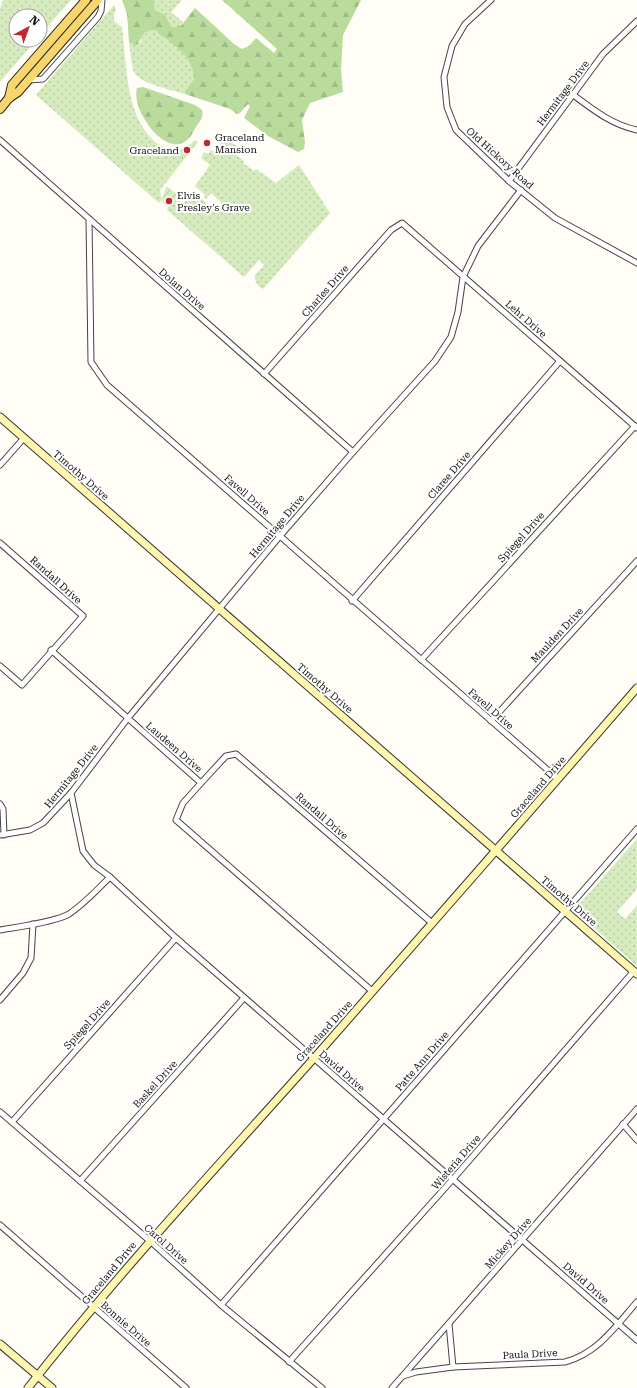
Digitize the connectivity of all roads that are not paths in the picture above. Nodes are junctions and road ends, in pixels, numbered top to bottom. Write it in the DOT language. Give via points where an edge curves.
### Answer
graph roads {
  1 [pos="86,0"];
  2 [pos="98,0"];
  3 [pos="102,0"];
  4 [pos="491,0"];
  5 [pos="637,21"];
  6 [pos="28,80"];
  7 [pos="572,94"];
  8 [pos="9,98"];
  9 [pos="0,109"];
  10 [pos="637,130"];
  11 [pos="0,140"];
  12 [pos="509,181"];
  13 [pos="521,190"];
  14 [pos="89,219"];
  15 [pos="402,223"];
  16 [pos="637,263"];
  17 [pos="463,277"];
  18 [pos="560,361"];
  19 [pos="264,374"];
  20 [pos="0,417"];
  21 [pos="636,427"];
  22 [pos="24,438"];
  23 [pos="353,452"];
  24 [pos="0,466"];
  25 [pos="280,536"];
  26 [pos="0,542"];
  27 [pos="637,561"];
  28 [pos="352,601"];
  29 [pos="219,609"];
  30 [pos="51,650"];
  31 [pos="421,660"];
  32 [pos="0,666"];
  33 [pos="637,688"];
  34 [pos="128,718"];
  35 [pos="490,721"];
  36 [pos="558,779"];
  37 [pos="201,783"];
  38 [pos="71,793"];
  39 [pos="0,804"];
  40 [pos="637,829"];
  41 [pos="2,835"];
  42 [pos="496,851"];
  43 [pos="110,877"];
  44 [pos="565,912"];
  45 [pos="432,923"];
  46 [pos="33,924"];
  47 [pos="0,930"];
  48 [pos="176,938"];
  49 [pos="635,972"];
  50 [pos="372,991"];
  51 [pos="244,998"];
  52 [pos="0,1000"];
  53 [pos="314,1058"];
  54 [pos="637,1109"];
  55 [pos="0,1112"];
  56 [pos="383,1119"];
  57 [pos="12,1122"];
  58 [pos="624,1124"];
  59 [pos="637,1140"];
  60 [pos="453,1179"];
  61 [pos="80,1181"];
  62 [pos="0,1225"];
  63 [pos="522,1239"];
  64 [pos="150,1240"];
  65 [pos="637,1302"];
  66 [pos="221,1304"];
  67 [pos="93,1307"];
  68 [pos="449,1324"];
  69 [pos="618,1324"];
  70 [pos="637,1340"];
  71 [pos="0,1344"];
  72 [pos="289,1362"];
  73 [pos="453,1367"];
  74 [pos="38,1376"];
  75 [pos="402,1377"];
  76 [pos="28,1388"];
  77 [pos="52,1388"];
  78 [pos="186,1388"];
  79 [pos="322,1388"];
  80 [pos="392,1388"];
  1 -- 8 [label="main road" via="12,86"];
  2 -- 6 [label="main road"];
  3 -- 6 [label="street" via="98,16 47,75 43,79"];
  4 -- 12 [label="street, Old Hickory Road" via="465,24 452,46 444,77 446,107 456,130"];
  5 -- 7 [label="street, Hermitage Drive" via="603,54"];
  6 -- 8 [label="main road"];
  7 -- 10 [label="street" via="599,114 627,128"];
  7 -- 12 [label="street, Hermitage Drive"];
  8 -- 9 [label="main road"];
  11 -- 14 [label="street, Dolan Drive"];
  12 -- 13 [label="street, Old Hickory Road"];
  13 -- 16 [label="street, Old Hickory Road" via="555,218"];
  13 -- 17 [label="street, Hermitage Drive" via="478,246"];
  14 -- 19 [label="street, Dolan Drive"];
  14 -- 25 [label="street, Favell Drive" via="91,362 107,385"];
  15 -- 17 [label="street, Lehr Drive"];
  15 -- 19 [label="street, Charles Drive" via="391,230"];
  17 -- 18 [label="street, Lehr Drive"];
  17 -- 23 [label="street, Hermitage Drive" via="457,318 451,336 439,355"];
  18 -- 21 [label="street, Lehr Drive"];
  18 -- 28 [label="street, Claree Drive"];
  19 -- 23 [label="street, Dolan Drive"];
  20 -- 22 [label="street, Timothy Drive"];
  21 -- 31 [label="street, Spiegel Drive"];
  22 -- 24 [label="street"];
  22 -- 29 [label="street, Timothy Drive"];
  23 -- 25 [label="street, Hermitage Drive"];
  25 -- 28 [label="street, Favell Drive"];
  25 -- 29 [label="street, Hermitage Drive"];
  26 -- 30 [label="street, Randall Drive" via="83,616"];
  27 -- 35 [label="street, Maulden Drive"];
  28 -- 31 [label="street, Favell Drive"];
  29 -- 34 [label="street, Hermitage Drive"];
  29 -- 42 [label="street, Timothy Drive"];
  30 -- 32 [label="street" via="22,685"];
  30 -- 34 [label="street, Laudeen Drive"];
  31 -- 35 [label="street, Favell Drive"];
  33 -- 36 [label="street, Graceland Drive"];
  34 -- 37 [label="street, Laudeen Drive"];
  34 -- 38 [label="street, Hermitage Drive"];
  35 -- 36 [label="street, Favell Drive"];
  36 -- 42 [label="street, Graceland Drive"];
  37 -- 45 [label="street, Randall Drive" via="226,756 236,754"];
  37 -- 50 [label="street, Laudeen Drive" via="183,803 176,820"];
  38 -- 41 [label="street, Hermitage Drive" via="43,823 30,830"];
  38 -- 43 [label="street, David Drive" via="83,851 94,865"];
  39 -- 41 [label="street" via="3,809"];
  40 -- 44 [label="street, Patte Ann Drive"];
  42 -- 44 [label="street, Timothy Drive"];
  42 -- 45 [label="street, Graceland Drive"];
  43 -- 46 [label="street" via="90,898 68,915"];
  43 -- 48 [label="street, David Drive"];
  44 -- 49 [label="street, Timothy Drive"];
  44 -- 56 [label="street, Patte Ann Drive"];
  45 -- 50 [label="street, Graceland Drive"];
  46 -- 47 [label="street"];
  46 -- 52 [label="street" via="31,958 23,973"];
  48 -- 51 [label="street, David Drive"];
  48 -- 57 [label="street, Spiegel Drive"];
  49 -- 60 [label="street, Wisteria Drive"];
  50 -- 53 [label="street, Graceland Drive"];
  51 -- 53 [label="street, David Drive"];
  51 -- 61 [label="street, Baskel Drive"];
  53 -- 56 [label="street, David Drive"];
  53 -- 64 [label="street, Graceland Drive"];
  54 -- 58 [label="street, Mickey Drive"];
  55 -- 57 [label="street, Carol Drive"];
  56 -- 60 [label="street, David Drive"];
  56 -- 66 [label="street, Patte Ann Drive"];
  57 -- 61 [label="street, Carol Drive"];
  58 -- 59 [label="street"];
  58 -- 63 [label="street, Mickey Drive"];
  60 -- 63 [label="street, David Drive"];
  60 -- 72 [label="street, Wisteria Drive"];
  61 -- 64 [label="street, Carol Drive"];
  62 -- 67 [label="street, Bonnie Drive"];
  63 -- 68 [label="street, Mickey Drive"];
  63 -- 69 [label="street, David Drive"];
  64 -- 66 [label="street, Carol Drive"];
  64 -- 67 [label="street, Graceland Drive"];
  65 -- 69 [label="street, Paula Drive"];
  66 -- 72 [label="street, Carol Drive"];
  67 -- 74 [label="street, Graceland Drive"];
  67 -- 78 [label="street, Bonnie Drive"];
  68 -- 73 [label="street"];
  68 -- 75 [label="street, Mickey Drive"];
  69 -- 70 [label="street, David Drive"];
  69 -- 73 [label="street, Paula Drive" via="594,1349 579,1358 564,1362"];
  71 -- 74 [label="street"];
  72 -- 79 [label="street, Carol Drive"];
  73 -- 75 [label="street, Paula Drive" via="416,1372"];
  74 -- 76 [label="street, Graceland Drive"];
  74 -- 77 [label="street"];
  75 -- 80 [label="street, Mickey Drive"];
}
